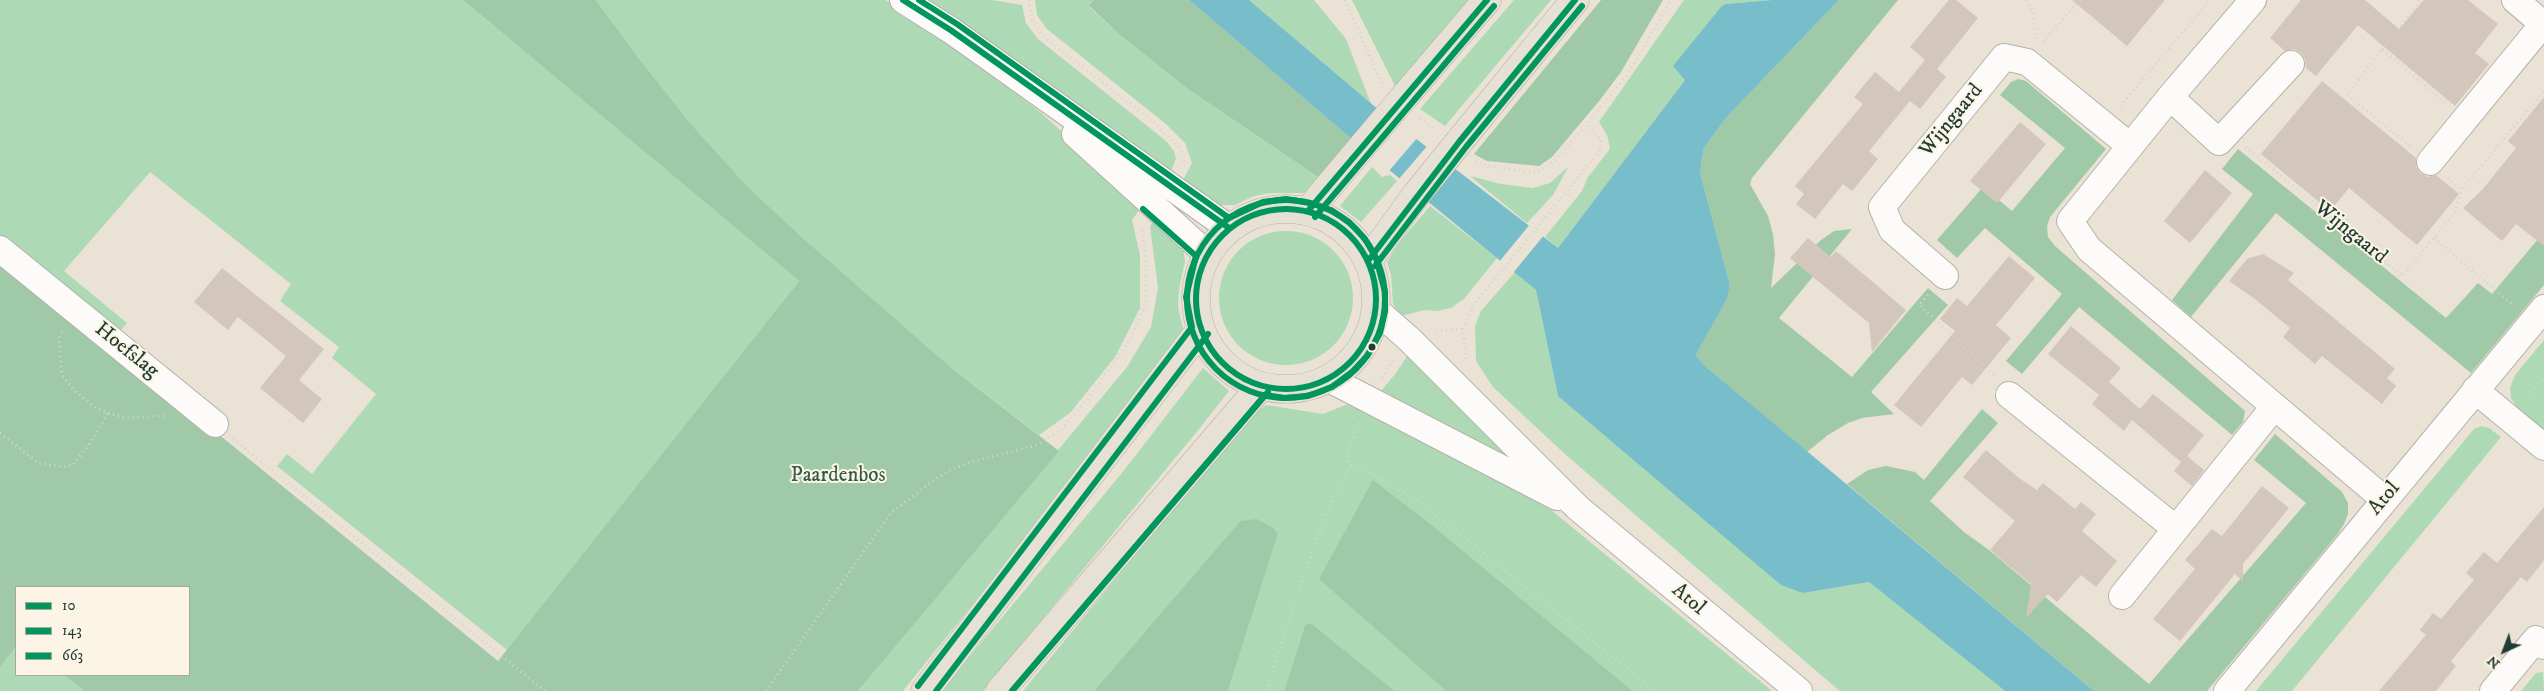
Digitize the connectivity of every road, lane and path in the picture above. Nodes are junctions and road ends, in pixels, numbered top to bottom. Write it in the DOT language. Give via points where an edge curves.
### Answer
graph roads {
  1 [pos="903,0"];
  2 [pos="1028,0"];
  3 [pos="1488,0"];
  4 [pos="1575,0"];
  5 [pos="1671,0"];
  6 [pos="2026,0"];
  7 [pos="2210,0"];
  8 [pos="2253,0"];
  9 [pos="2421,0"];
  10 [pos="2515,0"];
  11 [pos="2078,1"];
  12 [pos="2382,48"];
  13 [pos="2027,62"];
  14 [pos="2291,64"];
  15 [pos="1040,94"];
  16 [pos="2170,97"];
  17 [pos="2104,125"];
  18 [pos="2228,133"];
  19 [pos="2130,146"];
  20 [pos="2430,162"];
  21 [pos="1170,187"];
  22 [pos="2462,190"];
  23 [pos="1154,207"];
  24 [pos="1308,211"];
  25 [pos="1229,228"];
  26 [pos="2434,238"];
  27 [pos="0,249"];
  28 [pos="1207,254"];
  29 [pos="1368,261"];
  30 [pos="1945,276"];
  31 [pos="68,303"];
  32 [pos="1376,310"];
  33 [pos="2538,315"];
  34 [pos="1201,329"];
  35 [pos="1468,365"];
  36 [pos="1328,379"];
  37 [pos="1261,386"];
  38 [pos="2476,390"];
  39 [pos="2009,395"];
  40 [pos="185,400"];
  41 [pos="2274,407"];
  42 [pos="108,413"];
  43 [pos="1361,417"];
  44 [pos="215,424"];
  45 [pos="0,433"];
  46 [pos="2544,447"];
  47 [pos="1351,466"];
  48 [pos="2385,500"];
  49 [pos="1578,508"];
  50 [pos="2176,528"];
  51 [pos="2122,596"];
  52 [pos="2541,638"];
  53 [pos="545,691"];
  54 [pos="766,691"];
  55 [pos="925,691"];
  56 [pos="1000,691"];
  57 [pos="1267,691"];
  58 [pos="1655,691"];
  59 [pos="1799,691"];
  60 [pos="2227,691"];
  61 [pos="2493,691"];
  1 -- 15 [label="street"];
  2 -- 21 [label="path" via="1032,20 1044,37 1151,120 1178,146 1184,154 1185,163"];
  3 -- 24 [label="main road, bridge"];
  4 -- 29 [label="main road, bridge" via="1416,196"];
  5 -- 35 [label="path" via="1628,74 1586,124 1600,138 1599,152 1474,304 1463,329"];
  6 -- 13 [label="path" via="2033,13 2036,44"];
  7 -- 17 [label="path"];
  8 -- 16 [label="street"];
  9 -- 12 [label="path"];
  10 -- 20 [label="street" via="2543,24"];
  11 -- 13 [label="path"];
  13 -- 17 [label="street"];
  13 -- 30 [label="street, Wijngaard" via="2004,57 1882,207 1892,230"];
  14 -- 18 [label="street"];
  15 -- 21 [label="street"];
  15 -- 23 [label="street" via="1079,139"];
  16 -- 18 [label="street" via="2219,142"];
  16 -- 19 [label="street"];
  17 -- 19 [label="street"];
  18 -- 26 [label="path, Wijngaard" via="2402,276"];
  19 -- 41 [label="street" via="2070,221 2089,249"];
  21 -- 25 [label="street"];
  22 -- 26 [label="path" via="2456,211"];
  23 -- 28 [label="street"];
  23 -- 54 [label="path" via="1141,229 1146,303 1129,341 1087,400 1061,430 1037,445 952,469 890,514"];
  24 -- 25 [label="main road" via="1266,210"];
  24 -- 29 [label="main road" via="1344,229"];
  25 -- 28 [label="main road"];
  26 -- 33 [label="path"];
  27 -- 31 [label="street, Hoefslag"];
  28 -- 34 [label="main road" via="1195,298"];
  29 -- 32 [label="main road" via="1376,293"];
  30 -- 39 [label="path" via="1919,305 2000,380"];
  31 -- 40 [label="street, Hoefslag"];
  31 -- 42 [label="path, Hoefslag" via="68,318 59,338 62,375 96,409"];
  32 -- 36 [label="main road" via="1371,331 1360,350"];
  32 -- 49 [label="street, Atol"];
  33 -- 38 [label="street, Atol"];
  34 -- 37 [label="main road" via="1210,348 1224,365"];
  34 -- 55 [label="main road"];
  36 -- 37 [label="main road" via="1307,387"];
  36 -- 49 [label="street, Atol"];
  37 -- 56 [label="main road"];
  38 -- 46 [label="street"];
  38 -- 48 [label="street, Atol"];
  39 -- 50 [label="street"];
  40 -- 42 [label="path, Hoefslag" via="164,416 124,418"];
  40 -- 44 [label="street, Hoefslag"];
  41 -- 48 [label="street"];
  41 -- 50 [label="street"];
  42 -- 45 [label="path" via="73,465 62,467 38,463"];
  43 -- 47 [label="path" via="1347,456"];
  44 -- 53 [label="path"];
  47 -- 57 [label="path" via="1330,504"];
  47 -- 58 [label="path" via="1374,475 1417,500"];
  48 -- 60 [label="street, Atol"];
  49 -- 59 [label="street, Atol"];
  50 -- 51 [label="street"];
  52 -- 61 [label="street"];
}
